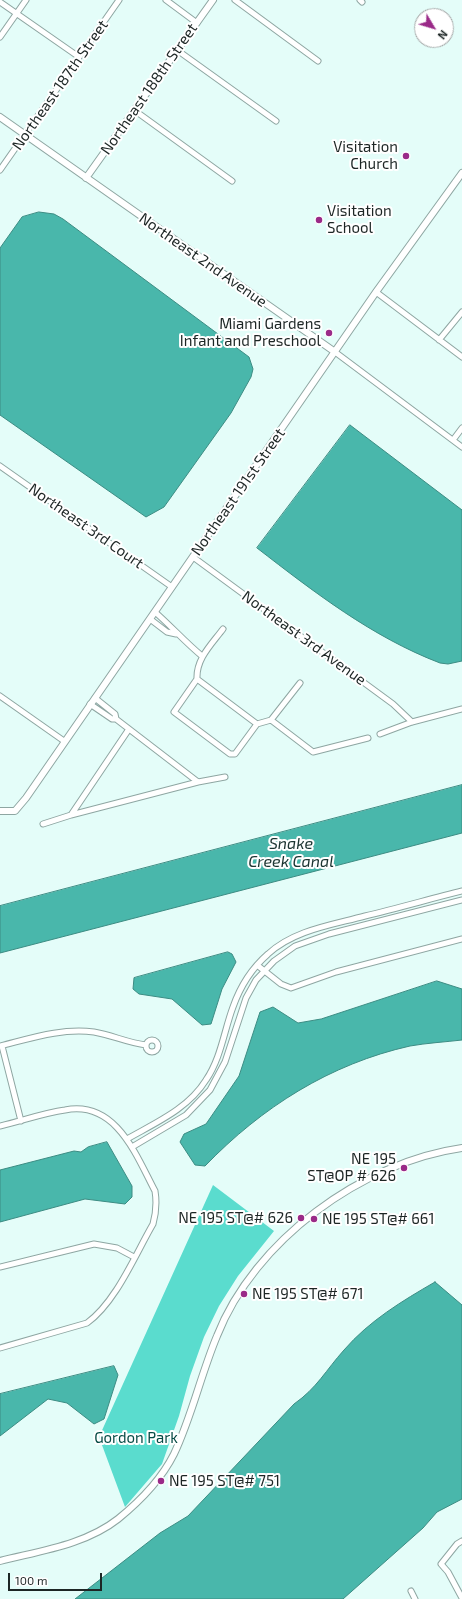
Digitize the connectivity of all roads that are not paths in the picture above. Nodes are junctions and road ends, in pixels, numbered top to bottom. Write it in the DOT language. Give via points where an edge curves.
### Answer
graph roads {
  1 [pos="26,0"];
  2 [pos="119,0"];
  3 [pos="166,0"];
  4 [pos="213,0"];
  5 [pos="235,0"];
  6 [pos="0,2"];
  7 [pos="17,13"];
  8 [pos="196,23"];
  9 [pos="0,37"];
  10 [pos="176,50"];
  11 [pos="79,57"];
  12 [pos="318,61"];
  13 [pos="134,110"];
  14 [pos="0,117"];
  15 [pos="276,121"];
  16 [pos="24,135"];
  17 [pos="0,170"];
  18 [pos="462,173"];
  19 [pos="86,178"];
  20 [pos="232,181"];
  21 [pos="376,292"];
  22 [pos="462,312"];
  23 [pos="439,340"];
  24 [pos="335,352"];
  25 [pos="462,357"];
  26 [pos="462,428"];
  27 [pos="453,440"];
  28 [pos="462,447"];
  29 [pos="0,466"];
  30 [pos="193,557"];
  31 [pos="172,587"];
  32 [pos="155,612"];
  33 [pos="150,619"];
  34 [pos="222,629"];
  35 [pos="176,634"];
  36 [pos="202,656"];
  37 [pos="197,679"];
  38 [pos="300,683"];
  39 [pos="0,696"];
  40 [pos="95,698"];
  41 [pos="90,704"];
  42 [pos="462,709"];
  43 [pos="116,719"];
  44 [pos="271,720"];
  45 [pos="412,722"];
  46 [pos="257,724"];
  47 [pos="129,729"];
  48 [pos="380,734"];
  49 [pos="368,738"];
  50 [pos="64,741"];
  51 [pos="225,777"];
  52 [pos="198,782"];
  53 [pos="0,811"];
  54 [pos="71,816"];
  55 [pos="43,824"];
  56 [pos="462,890"];
  57 [pos="462,900"];
  58 [pos="462,939"];
  59 [pos="257,965"];
  60 [pos="265,971"];
  61 [pos="146,1045"];
  62 [pos="1,1046"];
  63 [pos="21,1121"];
  64 [pos="0,1126"];
  65 [pos="127,1139"];
  66 [pos="132,1147"];
  67 [pos="462,1148"];
  68 [pos="134,1257"];
  69 [pos="0,1267"];
  70 [pos="0,1348"];
  71 [pos="462,1541"];
  72 [pos="0,1561"];
  73 [pos="411,1591"];
  74 [pos="462,1598"];
  75 [pos="415,1599"];
  1 -- 7 [label="street"];
  2 -- 11 [label="street, Northeast 187th Street"];
  3 -- 8 [label="street"];
  4 -- 8 [label="street, Northeast 188th Street"];
  5 -- 12 [label="street"];
  6 -- 7 [label="street"];
  7 -- 9 [label="street"];
  7 -- 11 [label="street"];
  8 -- 10 [label="street, Northeast 188th Street"];
  10 -- 13 [label="street, Northeast 188th Street"];
  10 -- 15 [label="street"];
  11 -- 16 [label="street, Northeast 187th Street"];
  13 -- 19 [label="street, Northeast 188th Street"];
  13 -- 20 [label="street"];
  14 -- 16 [label="street, Northeast 2nd Avenue"];
  16 -- 17 [label="street, Northeast 187th Street"];
  16 -- 19 [label="street, Northeast 2nd Avenue"];
  18 -- 21 [label="street, Northeast 191st Street"];
  19 -- 24 [label="street, Northeast 2nd Avenue"];
  21 -- 23 [label="street"];
  21 -- 24 [label="street, Northeast 191st Street"];
  22 -- 23 [label="street"];
  23 -- 25 [label="street"];
  24 -- 27 [label="street, Northeast 2nd Avenue"];
  24 -- 30 [label="street, Northeast 191st Street"];
  26 -- 27 [label="street"];
  27 -- 28 [label="street, Northeast 2nd Avenue"];
  29 -- 31 [label="street, Northeast 3rd Court"];
  30 -- 31 [label="street, Northeast 191st Street"];
  30 -- 45 [label="street, Northeast 3rd Avenue" via="393,704"];
  31 -- 32 [label="street, Northeast 191st Street"];
  32 -- 33 [label="street, Northeast 191st Street"];
  32 -- 35 [label="street"];
  33 -- 35 [label="street" via="167,632"];
  33 -- 40 [label="street, Northeast 191st Street"];
  34 -- 36 [label="street"];
  35 -- 36 [label="street"];
  36 -- 37 [label="street" via="197,668"];
  37 -- 46 [label="street"];
  37 -- 46 [label="street" via="174,712 230,754 235,754"];
  38 -- 44 [label="street"];
  39 -- 50 [label="street"];
  40 -- 41 [label="street, Northeast 191st Street"];
  40 -- 43 [label="street" via="115,714"];
  41 -- 43 [label="street"];
  41 -- 50 [label="street, Northeast 191st Street"];
  42 -- 45 [label="street"];
  43 -- 47 [label="street"];
  44 -- 46 [label="street"];
  44 -- 49 [label="street" via="313,752"];
  45 -- 48 [label="street"];
  47 -- 52 [label="street"];
  47 -- 54 [label="street"];
  50 -- 53 [label="street, Northeast 191st Street" via="15,811"];
  51 -- 52 [label="street"];
  52 -- 54 [label="street"];
  54 -- 55 [label="street"];
  56 -- 59 [label="street" via="314,929 289,939"];
  57 -- 60 [label="street" via="329,934 295,946"];
  58 -- 60 [label="street" via="336,972 291,988 281,984"];
  59 -- 60 [label="street"];
  59 -- 65 [label="street" via="239,992 214,1067 206,1082 177,1110"];
  60 -- 66 [label="street" via="256,980 246,998 226,1062 210,1090 186,1115"];
  61 -- 62 [label="street" via="109,1035 70,1031"];
  62 -- 63 [label="street"];
  63 -- 64 [label="street"];
  63 -- 65 [label="street" via="66,1109 77,1109 103,1115 118,1127"];
  65 -- 66 [label="street"];
  66 -- 68 [label="street" via="155,1191 156,1198 153,1224"];
  67 -- 72 [label="street" via="451,1149 395,1167 344,1192 307,1218 270,1254 233,1301 217,1334 173,1455 162,1473 138,1500 117,1520 92,1534 60,1546"];
  68 -- 69 [label="street" via="117,1248 94,1244"];
  68 -- 70 [label="street" via="108,1303 96,1317 87,1323"];
  71 -- 74 [label="street" via="441,1564"];
  73 -- 75 [label="street"];
}
